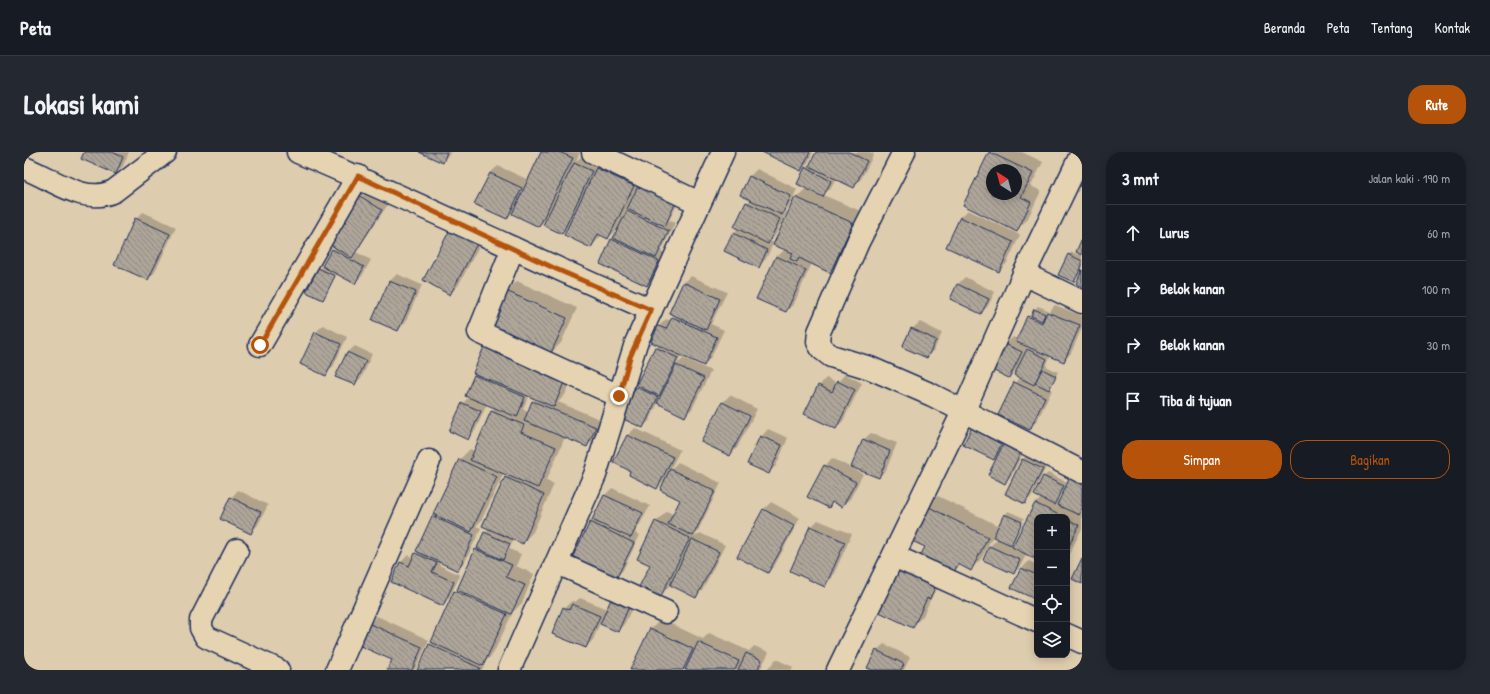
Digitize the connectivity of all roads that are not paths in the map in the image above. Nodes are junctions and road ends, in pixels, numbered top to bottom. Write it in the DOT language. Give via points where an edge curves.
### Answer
graph roads {
  1 [pos="165,152"];
  2 [pos="298,152"];
  3 [pos="593,152"];
  4 [pos="723,152"];
  5 [pos="904,152"];
  6 [pos="1082,153"];
  7 [pos="24,168"];
  8 [pos="358,176"];
  9 [pos="699,203"];
  10 [pos="513,248"];
  11 [pos="1024,274"];
  12 [pos="1082,302"];
  13 [pos="651,310"];
  14 [pos="260,345"];
  15 [pos="619,396"];
  16 [pos="964,410"];
  17 [pos="429,461"];
  18 [pos="1082,472"];
  19 [pos="237,550"];
  20 [pos="894,556"];
  21 [pos="558,563"];
  22 [pos="666,612"];
  23 [pos="1034,620"];
  24 [pos="1070,636"];
  25 [pos="1082,642"];
  26 [pos="278,670"];
  27 [pos="337,670"];
  28 [pos="509,670"];
  29 [pos="838,670"];
  1 -- 7 [label="street" via="107,195 80,194"];
  2 -- 8 [label="street"];
  3 -- 9 [label="street"];
  4 -- 9 [label="street"];
  5 -- 16 [label="street" via="858,242 819,332 818,342 831,356 891,377"];
  6 -- 11 [label="street"];
  8 -- 10 [label="street"];
  8 -- 14 [label="street"];
  9 -- 13 [label="street"];
  10 -- 13 [label="street"];
  10 -- 15 [label="street" via="479,332"];
  11 -- 12 [label="street"];
  11 -- 16 [label="street"];
  13 -- 15 [label="street" via="630,357"];
  15 -- 21 [label="street" via="595,475"];
  16 -- 18 [label="street"];
  16 -- 20 [label="street"];
  17 -- 27 [label="street"];
  19 -- 26 [label="street" via="201,620 201,628 206,637"];
  20 -- 23 [label="street"];
  20 -- 29 [label="street"];
  21 -- 22 [label="street"];
  21 -- 28 [label="street"];
  24 -- 25 [label="street"];
}
